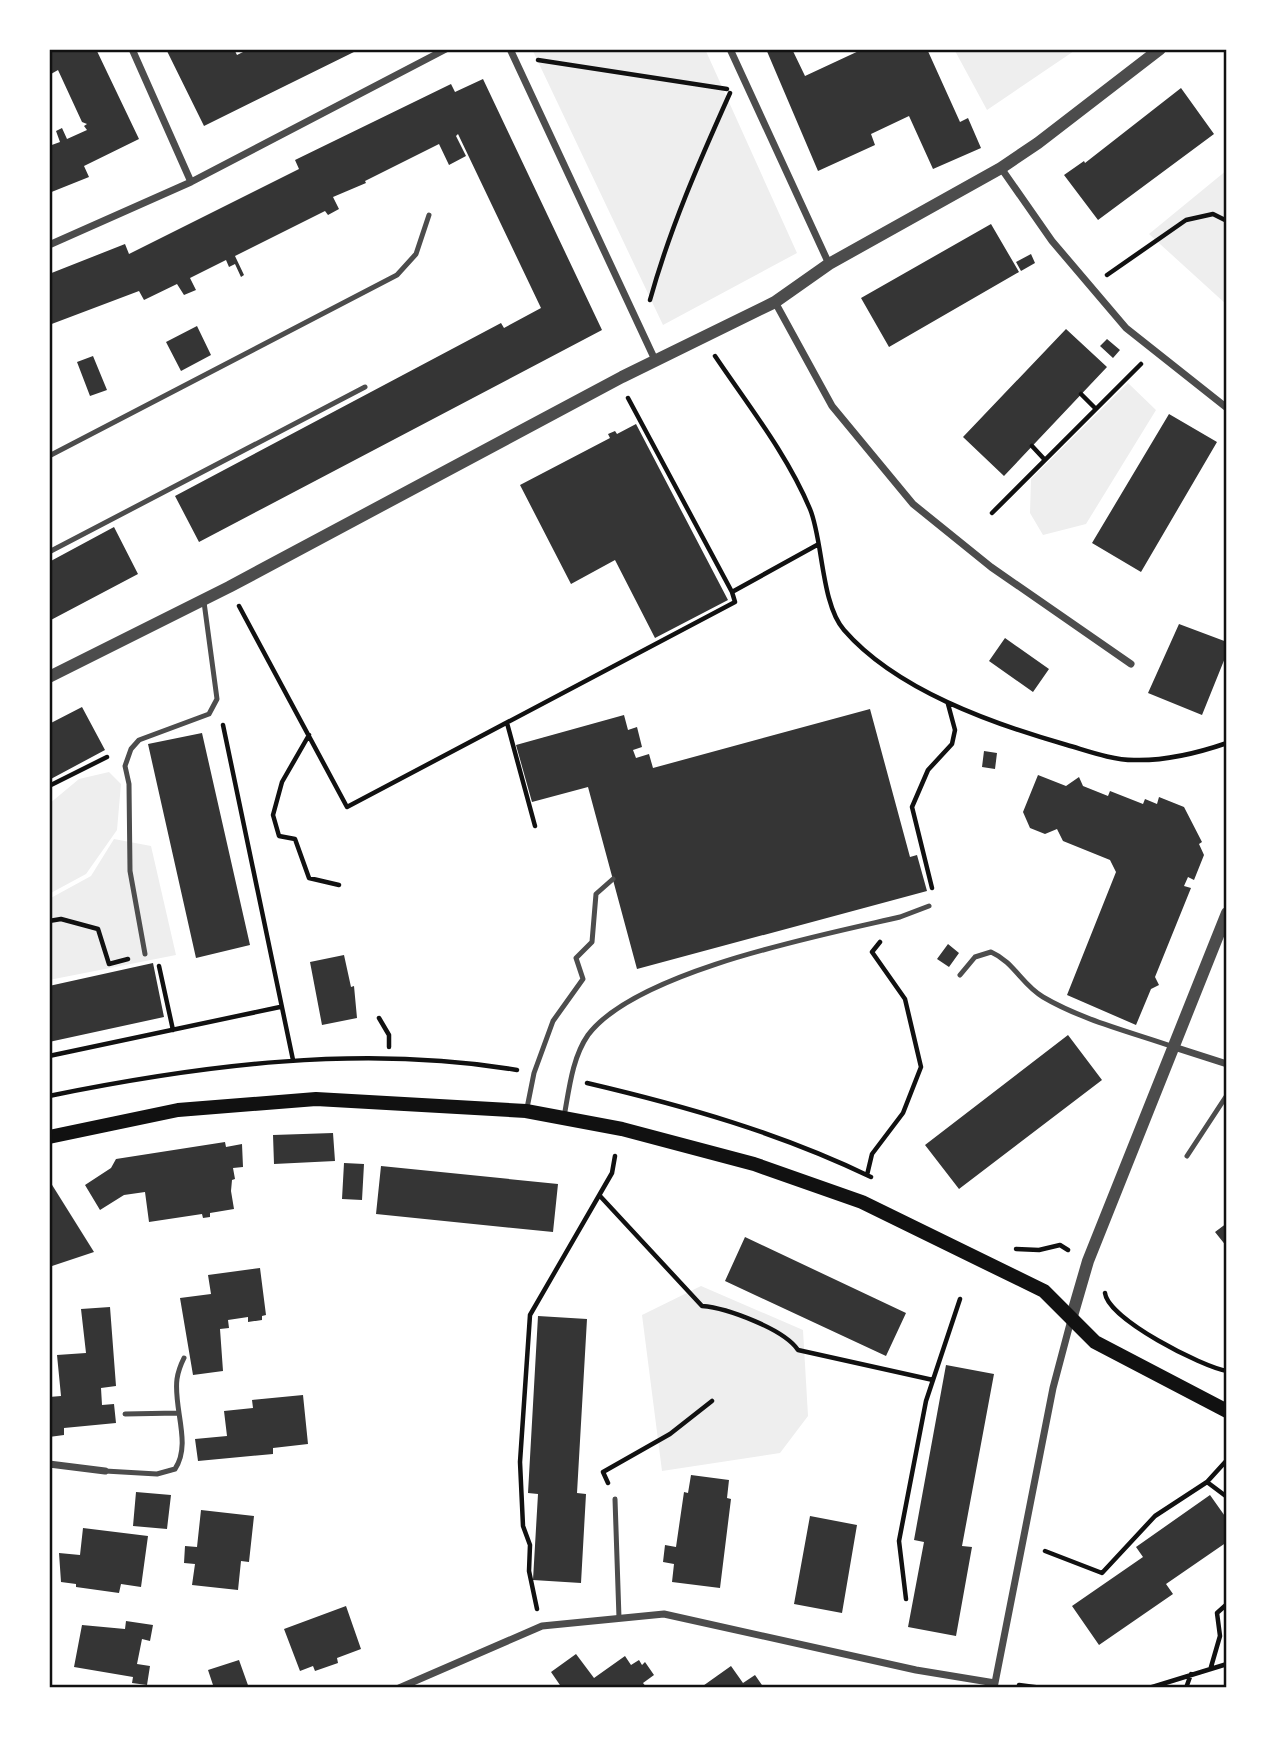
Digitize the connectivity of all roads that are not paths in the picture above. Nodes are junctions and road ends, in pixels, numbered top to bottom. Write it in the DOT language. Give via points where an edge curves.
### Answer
graph roads {
  1 [pos="132,49"];
  2 [pos="446,49"];
  3 [pos="730,49"];
  4 [pos="1160,49"];
  5 [pos="511,52"];
  6 [pos="1001,168"];
  7 [pos="191,182"];
  8 [pos="429,215"];
  9 [pos="49,245"];
  10 [pos="829,264"];
  11 [pos="775,302"];
  12 [pos="656,362"];
  13 [pos="365,387"];
  14 [pos="1227,408"];
  15 [pos="49,456"];
  16 [pos="49,552"];
  17 [pos="203,599"];
  18 [pos="1131,664"];
  19 [pos="49,677"];
  20 [pos="613,878"];
  21 [pos="929,906"];
  22 [pos="1227,913"];
  23 [pos="145,954"];
  24 [pos="960,975"];
  25 [pos="1174,1047"];
  26 [pos="1227,1064"];
  27 [pos="1227,1095"];
  28 [pos="526,1111"];
  29 [pos="564,1117"];
  30 [pos="49,1137"];
  31 [pos="1187,1156"];
  32 [pos="1072,1316"];
  33 [pos="184,1358"];
  34 [pos="1227,1411"];
  35 [pos="178,1413"];
  36 [pos="125,1414"];
  37 [pos="49,1464"];
  38 [pos="105,1471"];
  39 [pos="615,1499"];
  40 [pos="619,1618"];
  41 [pos="995,1686"];
  42 [pos="399,1688"];
  1 -- 7 [label="street"];
  2 -- 7 [label="street"];
  3 -- 10 [label="street"];
  4 -- 6 [label="street"];
  5 -- 12 [label="street"];
  6 -- 10 [label="street"];
  6 -- 14 [label="street" via="1089,288 1126,328"];
  7 -- 9 [label="street"];
  8 -- 15 [label="lane" via="416,254 397,275"];
  10 -- 11 [label="street"];
  11 -- 12 [label="street"];
  11 -- 18 [label="street" via="832,406 913,504 991,567"];
  12 -- 17 [label="street"];
  13 -- 16 [label="lane"];
  17 -- 19 [label="street"];
  17 -- 23 [label="lane" via="217,699 209,714 139,740 125,765 130,871"];
  20 -- 28 [label="lane" via="596,894 592,942 576,958 583,979 553,1021"];
  21 -- 29 [label="lane" via="717,965 656,986 624,1004 600,1022 581,1048"];
  22 -- 25 [label="street"];
  24 -- 25 [label="lane" via="975,957 991,951 1005,958 1034,990 1055,1004"];
  25 -- 26 [label="street"];
  25 -- 32 [label="street" via="1088,1261"];
  27 -- 31 [label="lane"];
  28 -- 29 [label="main road"];
  28 -- 30 [label="main road" via="316,1099 178,1110"];
  29 -- 32 [label="main road" via="754,1164 862,1202 1044,1291"];
  32 -- 34 [label="main road" via="1095,1342"];
  32 -- 41 [label="street" via="1053,1388"];
  33 -- 35 [label="lane" via="177,1377"];
  35 -- 36 [label="lane"];
  35 -- 38 [label="lane" via="184,1450 175,1469 157,1474"];
  37 -- 38 [label="street"];
  39 -- 40 [label="lane"];
  40 -- 41 [label="street" via="664,1614"];
  40 -- 42 [label="street" via="542,1626"];
}
